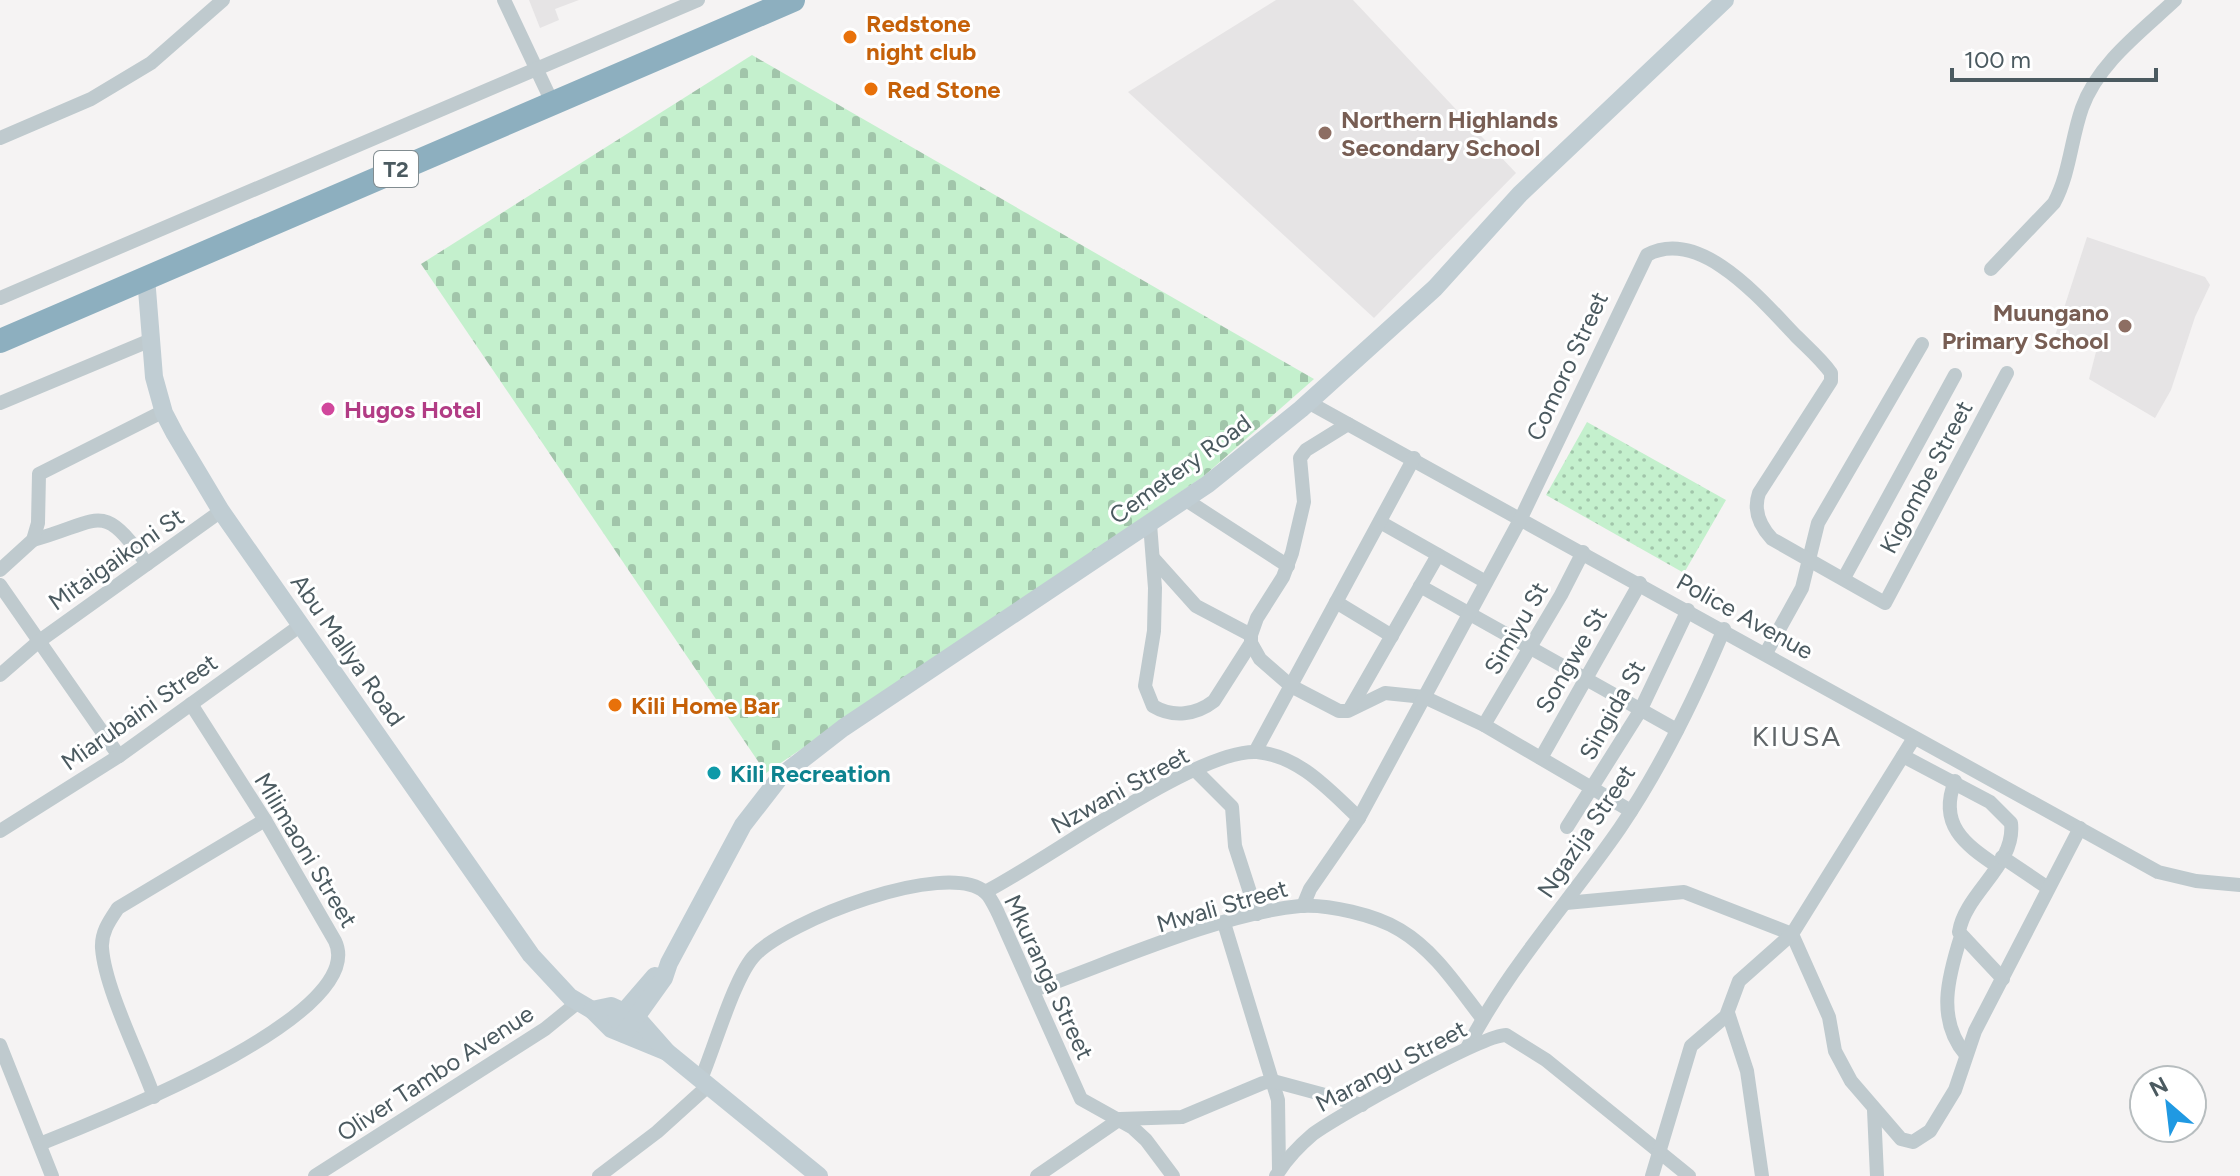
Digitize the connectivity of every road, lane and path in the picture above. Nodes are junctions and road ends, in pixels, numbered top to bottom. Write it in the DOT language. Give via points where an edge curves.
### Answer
graph roads {
  1 [pos="223,0"];
  2 [pos="504,0"];
  3 [pos="698,0"];
  4 [pos="793,0"];
  5 [pos="1725,0"];
  6 [pos="2175,0"];
  7 [pos="537,70"];
  8 [pos="552,102"];
  9 [pos="0,138"];
  10 [pos="1991,269"];
  11 [pos="146,277"];
  12 [pos="0,298"];
  13 [pos="151,340"];
  14 [pos="0,341"];
  15 [pos="1922,344"];
  16 [pos="2007,373"];
  17 [pos="1955,375"];
  18 [pos="1308,402"];
  19 [pos="0,403"];
  20 [pos="164,411"];
  21 [pos="1348,424"];
  22 [pos="1414,458"];
  23 [pos="1186,500"];
  24 [pos="221,511"];
  25 [pos="1521,518"];
  26 [pos="1380,522"];
  27 [pos="1150,524"];
  28 [pos="33,540"];
  29 [pos="1583,552"];
  30 [pos="1438,555"];
  31 [pos="1809,557"];
  32 [pos="1153,558"];
  33 [pos="147,564"];
  34 [pos="1288,566"];
  35 [pos="0,570"];
  36 [pos="1844,578"];
  37 [pos="1486,582"];
  38 [pos="1640,583"];
  39 [pos="0,585"];
  40 [pos="1420,586"];
  41 [pos="1336,602"];
  42 [pos="1688,610"];
  43 [pos="1470,612"];
  44 [pos="301,625"];
  45 [pos="1724,629"];
  46 [pos="1392,636"];
  47 [pos="1251,639"];
  48 [pos="38,642"];
  49 [pos="1529,650"];
  50 [pos="1766,653"];
  51 [pos="0,675"];
  52 [pos="1585,681"];
  53 [pos="1291,686"];
  54 [pos="1424,697"];
  55 [pos="191,704"];
  56 [pos="1348,711"];
  57 [pos="1640,711"];
  58 [pos="1484,725"];
  59 [pos="1677,730"];
  60 [pos="1914,738"];
  61 [pos="1255,752"];
  62 [pos="119,756"];
  63 [pos="1903,756"];
  64 [pos="1541,758"];
  65 [pos="1196,771"];
  66 [pos="1955,781"];
  67 [pos="1593,788"];
  68 [pos="1631,811"];
  69 [pos="1359,818"];
  70 [pos="265,820"];
  71 [pos="1567,827"];
  72 [pos="2080,828"];
  73 [pos="0,831"];
  74 [pos="2000,862"];
  75 [pos="2240,885"];
  76 [pos="2048,888"];
  77 [pos="985,892"];
  78 [pos="1566,903"];
  79 [pos="1303,906"];
  80 [pos="1257,914"];
  81 [pos="1224,923"];
  82 [pos="1792,934"];
  83 [pos="1961,936"];
  84 [pos="2003,979"];
  85 [pos="1034,990"];
  86 [pos="584,1006"];
  87 [pos="1728,1013"];
  88 [pos="630,1014"];
  89 [pos="1482,1018"];
  90 [pos="618,1031"];
  91 [pos="0,1045"];
  92 [pos="1467,1048"];
  93 [pos="667,1052"];
  94 [pos="1966,1055"];
  95 [pos="1273,1081"];
  96 [pos="705,1082"];
  97 [pos="154,1097"];
  98 [pos="1362,1105"];
  99 [pos="1874,1110"];
  100 [pos="1120,1119"];
  101 [pos="40,1144"];
  102 [pos="1659,1153"];
  103 [pos="1278,1173"];
  104 [pos="52,1176"];
  105 [pos="315,1176"];
  106 [pos="599,1176"];
  107 [pos="819,1176"];
  108 [pos="1037,1176"];
  109 [pos="1173,1176"];
  110 [pos="1652,1176"];
  111 [pos="1687,1176"];
  112 [pos="1762,1176"];
  113 [pos="1877,1176"];
  1 -- 9 [label="street" via="151,63 91,99"];
  2 -- 7 [label="street"];
  3 -- 7 [label="street"];
  4 -- 8 [label="highway, T2"];
  5 -- 18 [label="main road, Cemetery Road" via="1520,194 1435,288"];
  6 -- 10 [label="street" via="2102,73 2082,107 2054,203"];
  7 -- 8 [label="street"];
  7 -- 12 [label="street"];
  8 -- 11 [label="highway, T2"];
  11 -- 13 [label="main road, Abu Mallya Road"];
  11 -- 14 [label="highway, T2"];
  13 -- 19 [label="street"];
  13 -- 20 [label="main road, Abu Mallya Road"];
  15 -- 31 [label="street" via="1818,523"];
  16 -- 36 [label="street, Kigombe Street" via="1885,603"];
  17 -- 36 [label="street"];
  18 -- 21 [label="street, Police Avenue"];
  18 -- 23 [label="main road, Cemetery Road"];
  20 -- 24 [label="main road, Abu Mallya Road"];
  20 -- 28 [label="street" via="39,474"];
  21 -- 22 [label="street, Police Avenue"];
  21 -- 34 [label="street" via="1300,458 1304,502"];
  22 -- 25 [label="street, Police Avenue"];
  22 -- 26 [label="street"];
  23 -- 27 [label="main road, Cemetery Road"];
  23 -- 34 [label="street"];
  24 -- 33 [label="street, Mitaigaikoni St"];
  24 -- 44 [label="main road, Abu Mallya Road"];
  25 -- 29 [label="street, Police Avenue"];
  25 -- 31 [label="street, Comoro Street" via="1637,269 1647,255 1673,247 1697,254 1756,291 1831,373 1831,381 1759,493 1756,507 1772,539"];
  25 -- 37 [label="street, Comoro Street"];
  26 -- 30 [label="street"];
  26 -- 41 [label="street"];
  27 -- 32 [label="street"];
  27 -- 88 [label="main road, Cemetery Road" via="869,711 781,776 743,825 664,978"];
  28 -- 33 [label="street" via="107,520 124,531"];
  28 -- 35 [label="street"];
  29 -- 38 [label="street, Police Avenue"];
  29 -- 49 [label="street, Simiyu St"];
  30 -- 37 [label="street"];
  30 -- 40 [label="street"];
  31 -- 36 [label="street"];
  31 -- 50 [label="street" via="1802,588"];
  32 -- 47 [label="street" via="1196,606"];
  32 -- 47 [label="street" via="1154,631 1145,686 1153,706 1187,713 1206,707"];
  33 -- 48 [label="street, Mitaigaikoni St"];
  34 -- 47 [label="street" via="1257,618"];
  37 -- 43 [label="street, Comoro Street"];
  38 -- 42 [label="street, Police Avenue"];
  38 -- 52 [label="street, Songwe St"];
  39 -- 48 [label="street"];
  40 -- 43 [label="street"];
  40 -- 46 [label="street"];
  41 -- 46 [label="street"];
  41 -- 53 [label="street"];
  42 -- 45 [label="street, Police Avenue"];
  42 -- 57 [label="street, Singida St"];
  43 -- 49 [label="street"];
  43 -- 54 [label="street, Comoro Street"];
  44 -- 55 [label="street, Miarubaini Street"];
  44 -- 86 [label="main road, Abu Mallya Road" via="531,955"];
  45 -- 50 [label="street, Police Avenue"];
  45 -- 59 [label="street, Ngazija Street"];
  46 -- 56 [label="street"];
  47 -- 53 [label="street" via="1260,659"];
  48 -- 51 [label="street, Mitaigaikoni St"];
  48 -- 62 [label="street"];
  49 -- 52 [label="street"];
  49 -- 58 [label="street, Simiyu St"];
  50 -- 60 [label="street, Police Avenue"];
  52 -- 57 [label="street"];
  52 -- 64 [label="street, Songwe St"];
  53 -- 56 [label="street" via="1331,708"];
  53 -- 61 [label="street"];
  54 -- 56 [label="street" via="1377,694"];
  54 -- 58 [label="street"];
  54 -- 69 [label="street, Comoro Street"];
  55 -- 62 [label="street, Miarubaini Street"];
  55 -- 70 [label="street, Milimaoni Street"];
  57 -- 59 [label="street"];
  57 -- 67 [label="street, Singida St"];
  58 -- 64 [label="street"];
  59 -- 68 [label="street, Ngazija Street"];
  60 -- 63 [label="street"];
  60 -- 72 [label="street, Police Avenue"];
  61 -- 65 [label="street, Nzwani Street"];
  61 -- 69 [label="street" via="1300,766"];
  62 -- 73 [label="street, Miarubaini Street"];
  63 -- 66 [label="street"];
  63 -- 82 [label="street"];
  64 -- 67 [label="street"];
  65 -- 77 [label="street, Nzwani Street"];
  65 -- 80 [label="street" via="1232,807 1235,846"];
  66 -- 74 [label="street" via="1948,800 1957,832 1972,849"];
  66 -- 74 [label="street" via="2006,814 2012,831"];
  67 -- 68 [label="street"];
  67 -- 71 [label="street, Singida St"];
  68 -- 78 [label="street, Ngazija Street"];
  69 -- 79 [label="street, Comoro Street"];
  70 -- 97 [label="street" via="118,908 103,935 110,978"];
  70 -- 97 [label="street, Milimaoni Street" via="335,941 340,967 282,1024 232,1058"];
  72 -- 75 [label="street, Police Avenue" via="2158,872"];
  72 -- 76 [label="street"];
  74 -- 76 [label="street"];
  74 -- 83 [label="street" via="1964,917"];
  76 -- 84 [label="street"];
  77 -- 85 [label="street, Mkuranga Street"];
  77 -- 96 [label="street, Mkuranga Street" via="952,885 874,895 769,943 746,965"];
  78 -- 82 [label="street" via="1684,892"];
  78 -- 89 [label="street, Ngazija Street"];
  79 -- 80 [label="street, Mwali Street"];
  79 -- 89 [label="street, Mwali Street" via="1397,928 1437,960"];
  80 -- 81 [label="street, Mwali Street"];
  81 -- 85 [label="street, Mwali Street"];
  81 -- 95 [label="street"];
  82 -- 87 [label="street" via="1739,981"];
  82 -- 99 [label="street" via="1829,1017 1838,1057"];
  83 -- 84 [label="street"];
  83 -- 94 [label="street" via="1946,1017"];
  84 -- 94 [label="street"];
  85 -- 100 [label="street, Mkuranga Street" via="1081,1099"];
  86 -- 88 [label="main road" via="611,1006"];
  86 -- 90 [label="main road, Abu Mallya Road"];
  86 -- 105 [label="street, Oliver Tambo Avenue"];
  87 -- 102 [label="street" via="1691,1046"];
  87 -- 112 [label="street" via="1747,1071"];
  88 -- 90 [label="main road, Cemetery Road"];
  88 -- 93 [label="main road"];
  89 -- 92 [label="street, Ngazija Street"];
  90 -- 93 [label="main road"];
  91 -- 101 [label="street"];
  92 -- 98 [label="street, Marangu Street"];
  92 -- 102 [label="street, Marangu Street" via="1497,1035 1515,1038"];
  93 -- 96 [label="main road"];
  94 -- 99 [label="street" via="1955,1090 1923,1138 1906,1142"];
  95 -- 98 [label="street"];
  95 -- 100 [label="street" via="1182,1117"];
  95 -- 103 [label="street" via="1281,1117"];
  96 -- 106 [label="street, Mkuranga Street" via="657,1132"];
  96 -- 107 [label="main road"];
  97 -- 101 [label="street, Milimaoni Street"];
  98 -- 103 [label="street, Marangu Street" via="1312,1135"];
  99 -- 113 [label="street"];
  100 -- 108 [label="street"];
  100 -- 109 [label="street, Mkuranga Street" via="1146,1140"];
  101 -- 104 [label="street"];
  102 -- 110 [label="street"];
  102 -- 111 [label="street, Marangu Street"];
}
